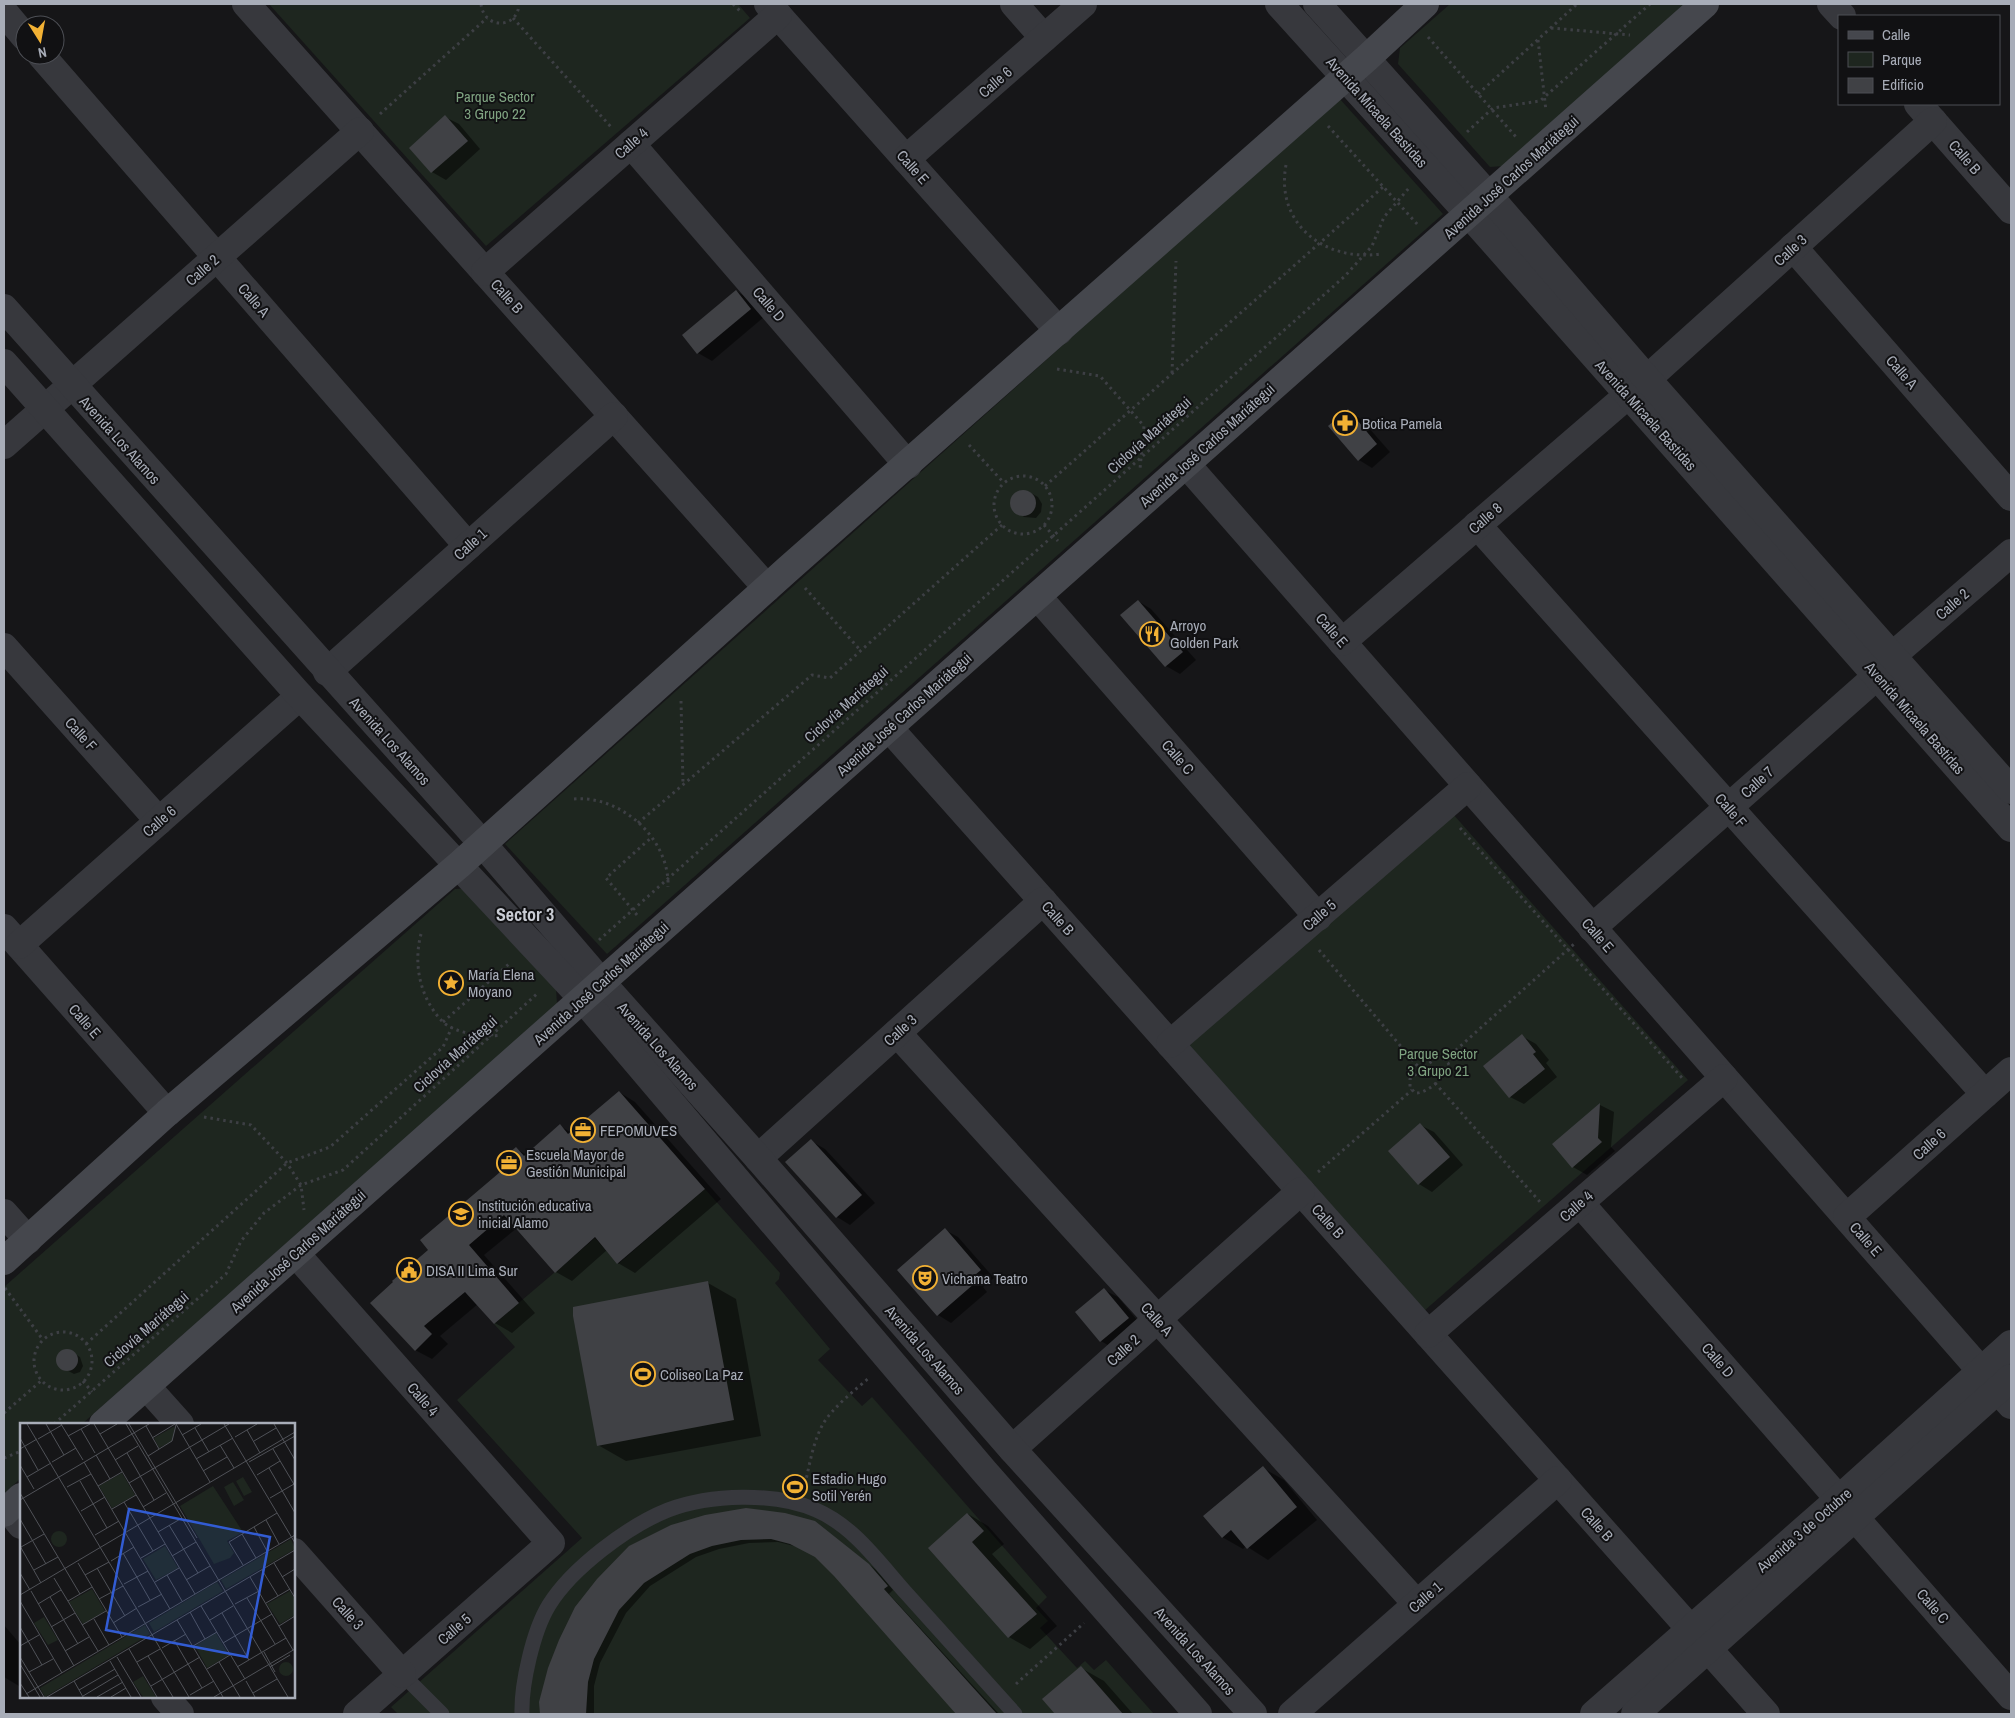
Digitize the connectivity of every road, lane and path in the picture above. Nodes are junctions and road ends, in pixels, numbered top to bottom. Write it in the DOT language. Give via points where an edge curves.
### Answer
graph roads {
  1 [pos="246,4"];
  2 [pos="481,4"];
  3 [pos="519,4"];
  4 [pos="1014,4"];
  5 [pos="1083,4"];
  6 [pos="1279,4"];
  7 [pos="1317,4"];
  8 [pos="1577,4"];
  9 [pos="1650,4"];
  10 [pos="1705,4"];
  11 [pos="1831,4"];
  12 [pos="773,9"];
  13 [pos="1418,10"];
  14 [pos="4,12"];
  15 [pos="1841,15"];
  16 [pos="487,18"];
  17 [pos="513,18"];
  18 [pos="15,25"];
  19 [pos="1551,28"];
  20 [pos="1617,33"];
  21 [pos="1044,38"];
  22 [pos="1667,38"];
  23 [pos="1538,39"];
  24 [pos="1367,58"];
  25 [pos="50,65"];
  26 [pos="1345,78"];
  27 [pos="1478,94"];
  28 [pos="1544,97"];
  29 [pos="1311,108"];
  30 [pos="1492,109"];
  31 [pos="1926,112"];
  32 [pos="360,131"];
  33 [pos="631,144"];
  34 [pos="1447,149"];
  35 [pos="1541,149"];
  36 [pos="1287,158"];
  37 [pos="906,159"];
  38 [pos="1427,167"];
  39 [pos="1383,187"];
  40 [pos="1489,196"];
  41 [pos="1397,203"];
  42 [pos="2011,210"];
  43 [pos="1469,214"];
  44 [pos="1178,226"];
  45 [pos="1319,243"];
  46 [pos="1435,244"];
  47 [pos="1793,247"];
  48 [pos="1388,252"];
  49 [pos="1363,256"];
  50 [pos="217,257"];
  51 [pos="485,272"];
  52 [pos="4,308"];
  53 [pos="1059,331"];
  54 [pos="4,362"];
  55 [pos="1022,363"];
  56 [pos="1172,373"];
  57 [pos="71,385"];
  58 [pos="1638,387"];
  59 [pos="44,408"];
  60 [pos="1131,410"];
  61 [pos="614,416"];
  62 [pos="952,426"];
  63 [pos="4,445"];
  64 [pos="1141,458"];
  65 [pos="1186,464"];
  66 [pos="908,465"];
  67 [pos="1004,483"];
  68 [pos="1045,486"];
  69 [pos="2011,497"];
  70 [pos="1138,507"];
  71 [pos="1002,525"];
  72 [pos="1477,525"];
  73 [pos="468,546"];
  74 [pos="2011,553"];
  75 [pos="788,569"];
  76 [pos="767,588"];
  77 [pos="1037,596"];
  78 [pos="1342,642"];
  79 [pos="4,647"];
  80 [pos="861,651"];
  81 [pos="680,665"];
  82 [pos="1885,666"];
  83 [pos="327,672"];
  84 [pos="300,696"];
  85 [pos="889,728"];
  86 [pos="683,784"];
  87 [pos="1468,786"];
  88 [pos="2011,790"];
  89 [pos="580,799"];
  90 [pos="1729,807"];
  91 [pos="159,821"];
  92 [pos="638,823"];
  93 [pos="1459,826"];
  94 [pos="2011,828"];
  95 [pos="652,837"];
  96 [pos="482,843"];
  97 [pos="459,865"];
  98 [pos="668,878"];
  99 [pos="667,894"];
  100 [pos="1043,901"];
  101 [pos="633,910"];
  102 [pos="641,919"];
  103 [pos="1310,924"];
  104 [pos="1592,928"];
  105 [pos="422,929"];
  106 [pos="11,936"];
  107 [pos="1568,949"];
  108 [pos="510,963"];
  109 [pos="570,965"];
  110 [pos="592,991"];
  111 [pos="443,1022"];
  112 [pos="452,1027"];
  113 [pos="897,1033"];
  114 [pos="504,1035"];
  115 [pos="490,1037"];
  116 [pos="1170,1044"];
  117 [pos="1446,1059"];
  118 [pos="1420,1070"];
  119 [pos="2011,1071"];
  120 [pos="1724,1078"];
  121 [pos="1435,1083"];
  122 [pos="1676,1086"];
  123 [pos="1412,1090"];
  124 [pos="1985,1094"];
  125 [pos="177,1105"];
  126 [pos="758,1158"];
  127 [pos="286,1163"];
  128 [pos="778,1182"];
  129 [pos="301,1186"];
  130 [pos="1300,1190"];
  131 [pos="755,1202"];
  132 [pos="1580,1203"];
  133 [pos="4,1213"];
  134 [pos="1847,1218"];
  135 [pos="1558,1222"];
  136 [pos="28,1240"];
  137 [pos="302,1248"];
  138 [pos="4,1261"];
  139 [pos="4,1287"];
  140 [pos="1157,1319"];
  141 [pos="1428,1334"];
  142 [pos="43,1340"];
  143 [pos="86,1344"];
  144 [pos="2011,1344"];
  145 [pos="890,1360"];
  146 [pos="42,1381"];
  147 [pos="146,1386"];
  148 [pos="2001,1386"];
  149 [pos="4,1412"];
  150 [pos="55,1423"];
  151 [pos="105,1423"];
  152 [pos="179,1423"];
  153 [pos="1012,1449"];
  154 [pos="20,1451"];
  155 [pos="4,1458"];
  156 [pos="1558,1480"];
  157 [pos="805,1484"];
  158 [pos="1847,1508"];
  159 [pos="551,1544"];
  160 [pos="295,1553"];
  161 [pos="1417,1604"];
  162 [pos="1103,1606"];
  163 [pos="1699,1639"];
  164 [pos="402,1674"];
  165 [pos="2011,1696"];
  166 [pos="166,1698"];
  167 [pos="1001,1698"];
  168 [pos="180,1714"];
  169 [pos="357,1714"];
  170 [pos="442,1714"];
  171 [pos="522,1714"];
  172 [pos="1016,1714"];
  173 [pos="1198,1714"];
  174 [pos="1253,1714"];
  175 [pos="1292,1714"];
  176 [pos="1594,1714"];
  177 [pos="1635,1714"];
  178 [pos="1766,1714"];
  1 -- 32 [label="street, Calle B"];
  2 -- 16 [label="path"];
  3 -- 17 [label="path"];
  4 -- 21 [label="street"];
  5 -- 21 [label="street, Calle 6"];
  6 -- 26 [label="street, Avenida Micaela Bastidas"];
  7 -- 24 [label="street, Avenida Micaela Bastidas"];
  8 -- 19 [label="path"];
  9 -- 20 [label="path"];
  10 -- 22 [label="main road, Avenida José Carlos Mariátegui"];
  11 -- 15 [label="street"];
  12 -- 33 [label="street, Calle 4"];
  12 -- 37 [label="street, Calle E"];
  13 -- 24 [label="main road"];
  13 -- 27 [label="path"];
  14 -- 18 [label="street"];
  16 -- 17 [label="path" via="500,23"];
  16 -- 32 [label="path"];
  17 -- 33 [label="path" via="614,131"];
  19 -- 20 [label="path"];
  19 -- 23 [label="path"];
  20 -- 22 [label="path"];
  20 -- 28 [label="path"];
  21 -- 37 [label="street, Calle 6"];
  22 -- 35 [label="main road, Avenida José Carlos Mariátegui"];
  23 -- 27 [label="path"];
  23 -- 28 [label="path"];
  24 -- 26 [label="main road"];
  24 -- 34 [label="street, Avenida Micaela Bastidas"];
  25 -- 50 [label="street, Calle A"];
  26 -- 29 [label="main road"];
  26 -- 38 [label="street, Avenida Micaela Bastidas"];
  27 -- 30 [label="path"];
  28 -- 30 [label="path" via="1540,101"];
  28 -- 35 [label="path"];
  29 -- 39 [label="path"];
  29 -- 44 [label="main road"];
  30 -- 34 [label="path"];
  30 -- 35 [label="path"];
  31 -- 42 [label="street, Calle B"];
  31 -- 47 [label="street, Calle 3"];
  32 -- 50 [label="street, Calle 2"];
  32 -- 51 [label="street, Calle B"];
  33 -- 51 [label="street, Calle 4"];
  33 -- 66 [label="street, Calle D"];
  34 -- 40 [label="street, Avenida Micaela Bastidas"];
  35 -- 40 [label="main road, Avenida José Carlos Mariátegui"];
  36 -- 45 [label="path" via="1284,174 1289,206 1306,232"];
  37 -- 53 [label="street, Calle E"];
  38 -- 41 [label="path, Ciclovía Mariátegui"];
  38 -- 43 [label="street, Avenida Micaela Bastidas"];
  39 -- 41 [label="path"];
  39 -- 45 [label="path"];
  40 -- 43 [label="main road, Avenida José Carlos Mariátegui"];
  40 -- 58 [label="street, Avenida Micaela Bastidas"];
  41 -- 46 [label="path"];
  41 -- 49 [label="path, Ciclovía Mariátegui" via="1384,217 1372,246"];
  43 -- 46 [label="main road, Avenida José Carlos Mariátegui"];
  43 -- 58 [label="street, Avenida Micaela Bastidas"];
  44 -- 53 [label="main road"];
  44 -- 56 [label="path"];
  45 -- 49 [label="path" via="1333,251"];
  45 -- 56 [label="path"];
  46 -- 65 [label="main road, Avenida José Carlos Mariátegui"];
  47 -- 58 [label="street, Calle 3"];
  47 -- 69 [label="street, Calle A"];
  48 -- 49 [label="path"];
  49 -- 64 [label="path, Ciclovía Mariátegui" via="1345,276"];
  50 -- 57 [label="street, Calle 2"];
  50 -- 73 [label="street, Calle A"];
  51 -- 61 [label="street, Calle B"];
  52 -- 57 [label="street, Avenida Los Alamos"];
  53 -- 55 [label="main road"];
  54 -- 59 [label="street, Avenida Los Alamos"];
  55 -- 60 [label="path" via="1100,376"];
  55 -- 62 [label="main road"];
  56 -- 60 [label="path"];
  57 -- 59 [label="street, Calle 2"];
  57 -- 83 [label="street, Avenida Los Alamos"];
  58 -- 72 [label="street, Calle 8"];
  58 -- 82 [label="street, Avenida Micaela Bastidas"];
  59 -- 63 [label="street"];
  59 -- 84 [label="street, Avenida Los Alamos"];
  60 -- 64 [label="path" via="1144,426"];
  60 -- 68 [label="path"];
  61 -- 73 [label="street, Calle 1"];
  61 -- 76 [label="street, Calle B"];
  62 -- 66 [label="main road"];
  62 -- 67 [label="path"];
  64 -- 70 [label="path"];
  64 -- 98 [label="path, Ciclovía Mariátegui"];
  65 -- 70 [label="main road, Avenida José Carlos Mariátegui"];
  65 -- 78 [label="street, Calle E"];
  66 -- 75 [label="main road"];
  67 -- 68 [label="path" via="1022,476 1032,477"];
  67 -- 71 [label="path" via="994,499 994,508"];
  68 -- 71 [label="path" via="1052,507 1044,525 1028,533 1018,533"];
  70 -- 77 [label="main road, Avenida José Carlos Mariátegui"];
  71 -- 80 [label="path"];
  72 -- 78 [label="street, Calle 8"];
  72 -- 90 [label="street, Calle F"];
  73 -- 83 [label="street, Calle 1"];
  74 -- 82 [label="street, Calle 2"];
  75 -- 76 [label="main road"];
  75 -- 80 [label="path"];
  76 -- 81 [label="main road"];
  77 -- 85 [label="main road, Avenida José Carlos Mariátegui"];
  77 -- 103 [label="street, Calle C"];
  78 -- 87 [label="street, Calle E"];
  79 -- 91 [label="street, Calle F"];
  80 -- 86 [label="path" via="830,678 812,675"];
  81 -- 86 [label="path"];
  81 -- 96 [label="main road"];
  82 -- 88 [label="street, Avenida Micaela Bastidas"];
  82 -- 90 [label="street, Calle 7"];
  82 -- 94 [label="street, Avenida Micaela Bastidas"];
  83 -- 96 [label="street, Avenida Los Alamos"];
  84 -- 91 [label="street, Calle 6"];
  84 -- 97 [label="street, Avenida Los Alamos"];
  85 -- 100 [label="street, Calle B"];
  85 -- 110 [label="main road, Avenida José Carlos Mariátegui"];
  86 -- 92 [label="path"];
  87 -- 103 [label="street, Calle 5"];
  87 -- 104 [label="street, Calle E"];
  89 -- 92 [label="path" via="610,806"];
  90 -- 104 [label="street, Calle 7"];
  90 -- 124 [label="street, Calle F"];
  91 -- 106 [label="street, Calle 6"];
  92 -- 95 [label="path"];
  93 -- 107 [label="path"];
  95 -- 98 [label="path" via="666,863"];
  95 -- 101 [label="path" via="606,878"];
  96 -- 97 [label="main road"];
  96 -- 109 [label="street, Avenida Los Alamos"];
  97 -- 109 [label="street, Avenida Los Alamos"];
  97 -- 125 [label="main road"];
  98 -- 99 [label="path"];
  98 -- 101 [label="path, Ciclovía Mariátegui"];
  100 -- 113 [label="street, Calle 3"];
  100 -- 116 [label="street, Calle B"];
  101 -- 102 [label="path"];
  101 -- 109 [label="path, Ciclovía Mariátegui"];
  103 -- 116 [label="street, Calle 5"];
  103 -- 118 [label="path"];
  104 -- 107 [label="path"];
  104 -- 120 [label="street, Calle E"];
  105 -- 111 [label="path" via="416,962 429,1003"];
  106 -- 125 [label="street, Calle E"];
  107 -- 117 [label="path"];
  107 -- 122 [label="path" via="1684,1080"];
  108 -- 111 [label="path"];
  109 -- 110 [label="street, Avenida Los Alamos"];
  109 -- 115 [label="path, Ciclovía Mariátegui"];
  110 -- 126 [label="street, Avenida Los Alamos"];
  110 -- 131 [label="street, Avenida Los Alamos"];
  110 -- 137 [label="main road, Avenida José Carlos Mariátegui"];
  111 -- 112 [label="path"];
  112 -- 115 [label="path"];
  112 -- 127 [label="path" via="442,1047 330,1148"];
  113 -- 126 [label="street, Calle 3"];
  113 -- 140 [label="street, Calle A"];
  114 -- 115 [label="path"];
  115 -- 129 [label="path, Ciclovía Mariátegui" via="343,1170"];
  116 -- 130 [label="street, Calle B"];
  117 -- 118 [label="path" via="1433,1059"];
  117 -- 121 [label="path" via="1450,1067"];
  118 -- 123 [label="path" via="1408,1083"];
  119 -- 124 [label="street, Calle 6"];
  120 -- 132 [label="street, Calle 4"];
  120 -- 134 [label="street, Calle E"];
  121 -- 123 [label="path" via="1423,1093"];
  121 -- 135 [label="path"];
  123 -- 130 [label="path"];
  124 -- 134 [label="street, Calle 6"];
  125 -- 127 [label="path" via="204,1117 252,1125"];
  125 -- 136 [label="main road"];
  126 -- 128 [label="street, Avenida Los Alamos"];
  127 -- 129 [label="path"];
  127 -- 143 [label="path"];
  128 -- 131 [label="street"];
  128 -- 153 [label="street, Avenida Los Alamos"];
  129 -- 137 [label="path"];
  129 -- 150 [label="path, Ciclovía Mariátegui" via="264,1213 241,1240 226,1274"];
  130 -- 140 [label="street, Calle 2"];
  130 -- 141 [label="street, Calle B"];
  131 -- 145 [label="street, Avenida Los Alamos"];
  132 -- 135 [label="street, Calle 4"];
  132 -- 158 [label="street, Calle D"];
  133 -- 136 [label="street"];
  134 -- 148 [label="street, Calle E"];
  135 -- 141 [label="street, Calle 4"];
  136 -- 138 [label="main road"];
  137 -- 147 [label="main road, Avenida José Carlos Mariátegui"];
  137 -- 159 [label="street, Calle 4"];
  139 -- 142 [label="path"];
  140 -- 153 [label="street, Calle 2"];
  140 -- 161 [label="street, Calle A"];
  141 -- 156 [label="street, Calle B"];
  142 -- 143 [label="path" via="66,1332 81,1338"];
  142 -- 146 [label="path" via="34,1360 37,1375"];
  143 -- 146 [label="path" via="91,1366 82,1381 65,1390 52,1388"];
  144 -- 148 [label="street, Avenida 3 de Octubre"];
  145 -- 157 [label="path" via="825,1422 813,1447"];
  145 -- 162 [label="street, Avenida Los Alamos"];
  146 -- 149 [label="path"];
  147 -- 151 [label="main road, Avenida José Carlos Mariátegui"];
  147 -- 152 [label="street"];
  148 -- 158 [label="street, Avenida 3 de Octubre"];
  153 -- 174 [label="street, Avenida Los Alamos"];
  154 -- 155 [label="path"];
  156 -- 161 [label="street, Calle 1"];
  156 -- 163 [label="street, Calle B"];
  158 -- 163 [label="street, Avenida 3 de Octubre"];
  158 -- 165 [label="street, Calle C"];
  159 -- 164 [label="street, Calle 5"];
  160 -- 164 [label="street, Calle 3"];
  161 -- 175 [label="street, Calle 1"];
  162 -- 167 [label="path"];
  162 -- 173 [label="street, Avenida Los Alamos"];
  163 -- 176 [label="street, Avenida 3 de Octubre"];
  163 -- 177 [label="street, Avenida 3 de Octubre"];
  163 -- 178 [label="street, Calle B"];
  164 -- 169 [label="street, Calle 5"];
  164 -- 170 [label="lane"];
  166 -- 168 [label="street"];
  167 -- 171 [label="lane" via="852,1532 816,1510 786,1501 755,1497 715,1499 669,1510 626,1533 597,1554 566,1583 548,1606 533,1643"];
  167 -- 172 [label="lane"];
}
